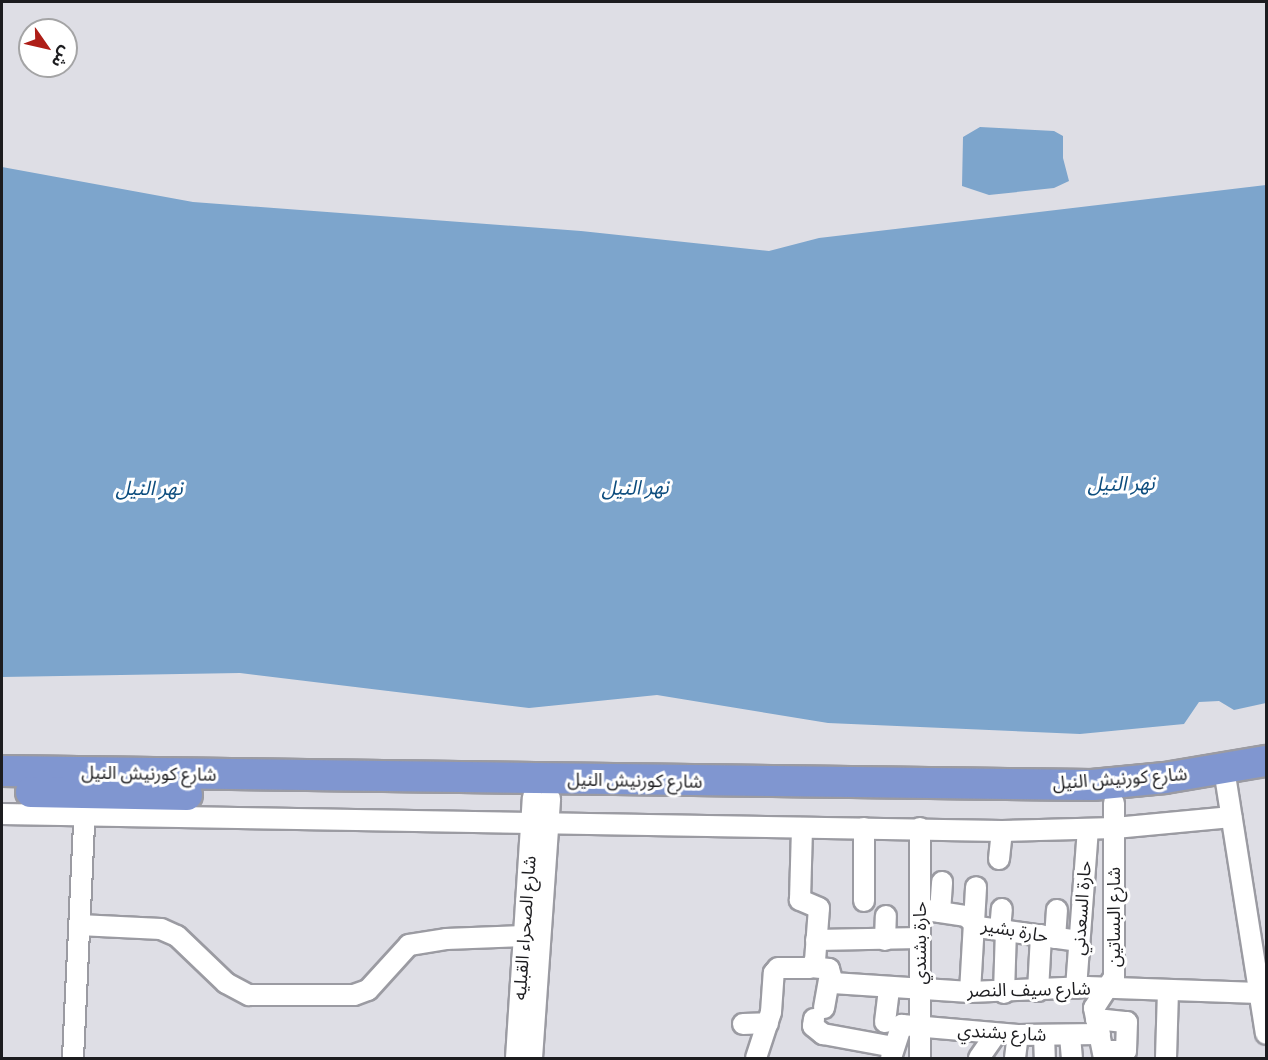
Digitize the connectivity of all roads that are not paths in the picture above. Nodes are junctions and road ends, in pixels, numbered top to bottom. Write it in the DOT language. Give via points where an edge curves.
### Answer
graph roads {
  1 [pos="1266,761"];
  2 [pos="2,771"];
  3 [pos="1266,782"];
  4 [pos="2,792"];
  5 [pos="1227,792"];
  6 [pos="85,805"];
  7 [pos="541,811"];
  8 [pos="2,814"];
  9 [pos="1115,816"];
  10 [pos="802,828"];
  11 [pos="864,828"];
  12 [pos="920,828"];
  13 [pos="1088,829"];
  14 [pos="1002,831"];
  15 [pos="999,859"];
  16 [pos="942,882"];
  17 [pos="976,887"];
  18 [pos="864,901"];
  19 [pos="920,909"];
  20 [pos="1002,909"];
  21 [pos="1057,910"];
  22 [pos="940,912"];
  23 [pos="886,916"];
  24 [pos="974,924"];
  25 [pos="79,925"];
  26 [pos="1003,930"];
  27 [pos="524,936"];
  28 [pos="1048,937"];
  29 [pos="920,938"];
  30 [pos="816,940"];
  31 [pos="885,940"];
  32 [pos="1079,941"];
  33 [pos="812,967"];
  34 [pos="829,980"];
  35 [pos="890,987"];
  36 [pos="1076,988"];
  37 [pos="920,989"];
  38 [pos="1107,990"];
  39 [pos="1038,991"];
  40 [pos="970,992"];
  41 [pos="1168,992"];
  42 [pos="1004,993"];
  43 [pos="1259,993"];
  44 [pos="768,1023"];
  45 [pos="743,1024"];
  46 [pos="903,1025"];
  47 [pos="996,1034"];
  48 [pos="1266,1034"];
  49 [pos="1018,1035"];
  50 [pos="1044,1035"];
  51 [pos="1070,1036"];
  52 [pos="1101,1041"];
  53 [pos="893,1053"];
  54 [pos="762,1057"];
  55 [pos="74,1059"];
  56 [pos="516,1059"];
  57 [pos="532,1059"];
  58 [pos="920,1059"];
  59 [pos="979,1059"];
  60 [pos="1015,1059"];
  61 [pos="1045,1059"];
  62 [pos="1072,1059"];
  63 [pos="1166,1059"];
  1 -- 5 [label="highway, شارع كورنيش النيل"];
  2 -- 5 [label="highway, شارع كورنيش النيل" via="1073,785 1130,782"];
  3 -- 5 [label="highway, شارع كورنيش النيل"];
  4 -- 6 [label="highway, شارع كورنيش النيل"];
  5 -- 9 [label="highway, شارع كورنيش النيل"];
  5 -- 43 [label="street"];
  6 -- 7 [label="highway, شارع كورنيش النيل"];
  6 -- 8 [label="street"];
  6 -- 25 [label="street"];
  7 -- 9 [label="highway, شارع كورنيش النيل" via="1047,806"];
  7 -- 10 [label="street"];
  7 -- 27 [label="street, شارع الصحراء القبليه"];
  7 -- 57 [label="street, شارع الصحراء القبليه"];
  9 -- 13 [label="street"];
  9 -- 38 [label="street, شارع البساتين" via="1114,977"];
  10 -- 11 [label="street"];
  10 -- 30 [label="street" via="800,900 819,906"];
  11 -- 12 [label="street"];
  11 -- 18 [label="street"];
  12 -- 14 [label="street"];
  12 -- 19 [label="street, حارة بشندي"];
  13 -- 14 [label="street"];
  13 -- 32 [label="street, حارة السعدني"];
  14 -- 15 [label="street"];
  16 -- 22 [label="street"];
  17 -- 24 [label="street"];
  19 -- 22 [label="street, حارة بشير"];
  19 -- 29 [label="street, حارة بشندي"];
  20 -- 26 [label="street"];
  21 -- 28 [label="street"];
  22 -- 24 [label="street, حارة بشير" via="966,916"];
  23 -- 31 [label="street"];
  24 -- 26 [label="street, حارة بشير"];
  24 -- 40 [label="street"];
  25 -- 27 [label="street" via="161,929 177,936 226,983 249,995 354,994 368,990 409,945 446,939"];
  25 -- 55 [label="street"];
  26 -- 28 [label="street, حارة بشير"];
  26 -- 42 [label="street"];
  27 -- 56 [label="street, شارع الصحراء القبليه"];
  28 -- 32 [label="street, حارة بشير"];
  28 -- 39 [label="street"];
  29 -- 31 [label="street"];
  29 -- 37 [label="street, حارة بشندي"];
  30 -- 31 [label="street"];
  30 -- 33 [label="street"];
  32 -- 36 [label="street, حارة السعدني"];
  33 -- 34 [label="street" via="828,969"];
  33 -- 44 [label="street" via="778,968 774,973"];
  34 -- 35 [label="street, شارع سيف النصر"];
  34 -- 53 [label="street" via="813,1026 823,1034"];
  35 -- 37 [label="street, شارع سيف النصر"];
  35 -- 46 [label="street"];
  36 -- 38 [label="street, شارع سيف النصر"];
  36 -- 39 [label="street, شارع سيف النصر"];
  37 -- 40 [label="street, شارع سيف النصر"];
  37 -- 46 [label="street, حارة بشندي"];
  38 -- 41 [label="street, شارع سيف النصر"];
  38 -- 52 [label="street, شارع البساتين" via="1095,1004"];
  39 -- 42 [label="street, شارع سيف النصر"];
  40 -- 42 [label="street, شارع سيف النصر"];
  41 -- 43 [label="street, شارع سيف النصر"];
  41 -- 63 [label="street"];
  43 -- 48 [label="street"];
  44 -- 45 [label="street"];
  44 -- 54 [label="street"];
  46 -- 47 [label="street, شارع بشندي"];
  46 -- 53 [label="street"];
  46 -- 58 [label="street, حارة بشندي"];
  47 -- 49 [label="street, شارع بشندي"];
  47 -- 59 [label="street"];
  49 -- 50 [label="street, شارع بشندي"];
  49 -- 60 [label="street"];
  50 -- 51 [label="street, شارع بشندي"];
  50 -- 61 [label="street"];
  51 -- 52 [label="street, شارع بشندي"];
  51 -- 62 [label="street"];
}
